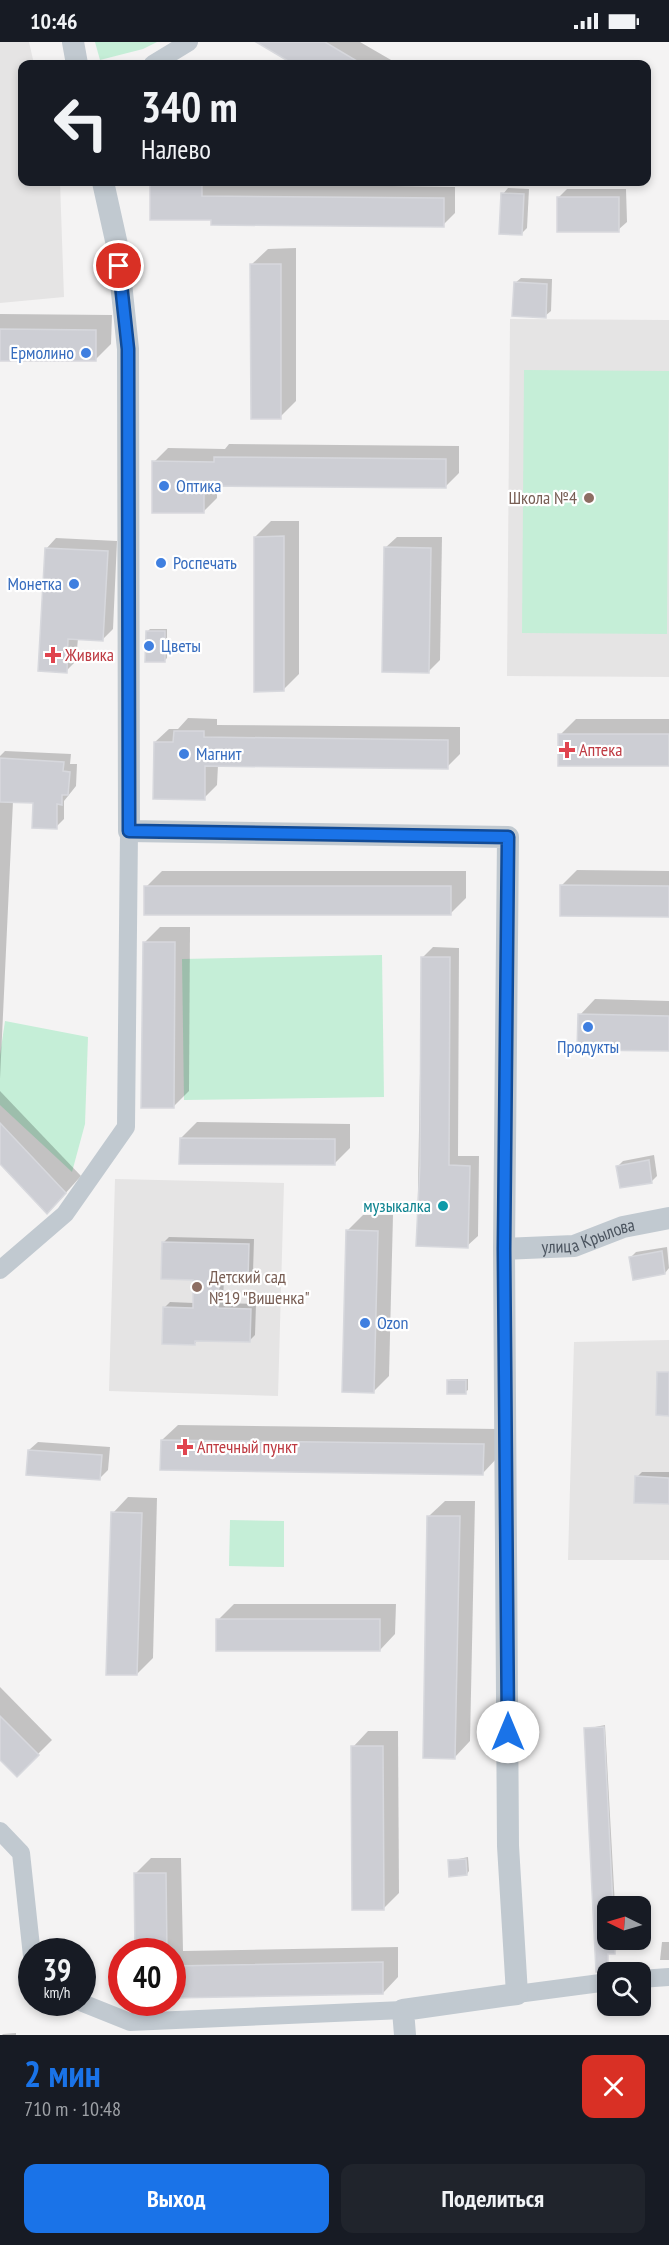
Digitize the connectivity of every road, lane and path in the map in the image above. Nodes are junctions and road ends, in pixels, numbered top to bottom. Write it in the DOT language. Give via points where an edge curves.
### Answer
graph roads {
  1 [pos="73,42"];
  2 [pos="189,42"];
  3 [pos="76,60"];
  4 [pos="160,60"];
  5 [pos="104,186"];
  6 [pos="129,831"];
  7 [pos="669,1218"];
  8 [pos="504,1249"];
  9 [pos="0,1270"];
  10 [pos="0,1831"];
  11 [pos="30,1938"];
  12 [pos="669,1977"];
  13 [pos="651,1978"];
  14 [pos="597,1983"];
  15 [pos="517,1994"];
  16 [pos="96,2008"];
  17 [pos="403,2010"];
  18 [pos="405,2035"];
  1 -- 3 [label="street"];
  2 -- 4 [label="street"];
  5 -- 6 [label="street" via="117,245 128,349"];
  6 -- 8 [label="street" via="508,837"];
  6 -- 9 [label="street" via="126,1127 65,1214"];
  7 -- 8 [label="street, улица Крылова" via="623,1227 574,1246"];
  8 -- 15 [label="street" via="508,1846"];
  10 -- 11 [label="street" via="21,1853"];
  12 -- 13 [label="street"];
  14 -- 15 [label="street"];
  15 -- 17 [label="street"];
  16 -- 17 [label="street" via="130,2022"];
  17 -- 18 [label="street"];
}
